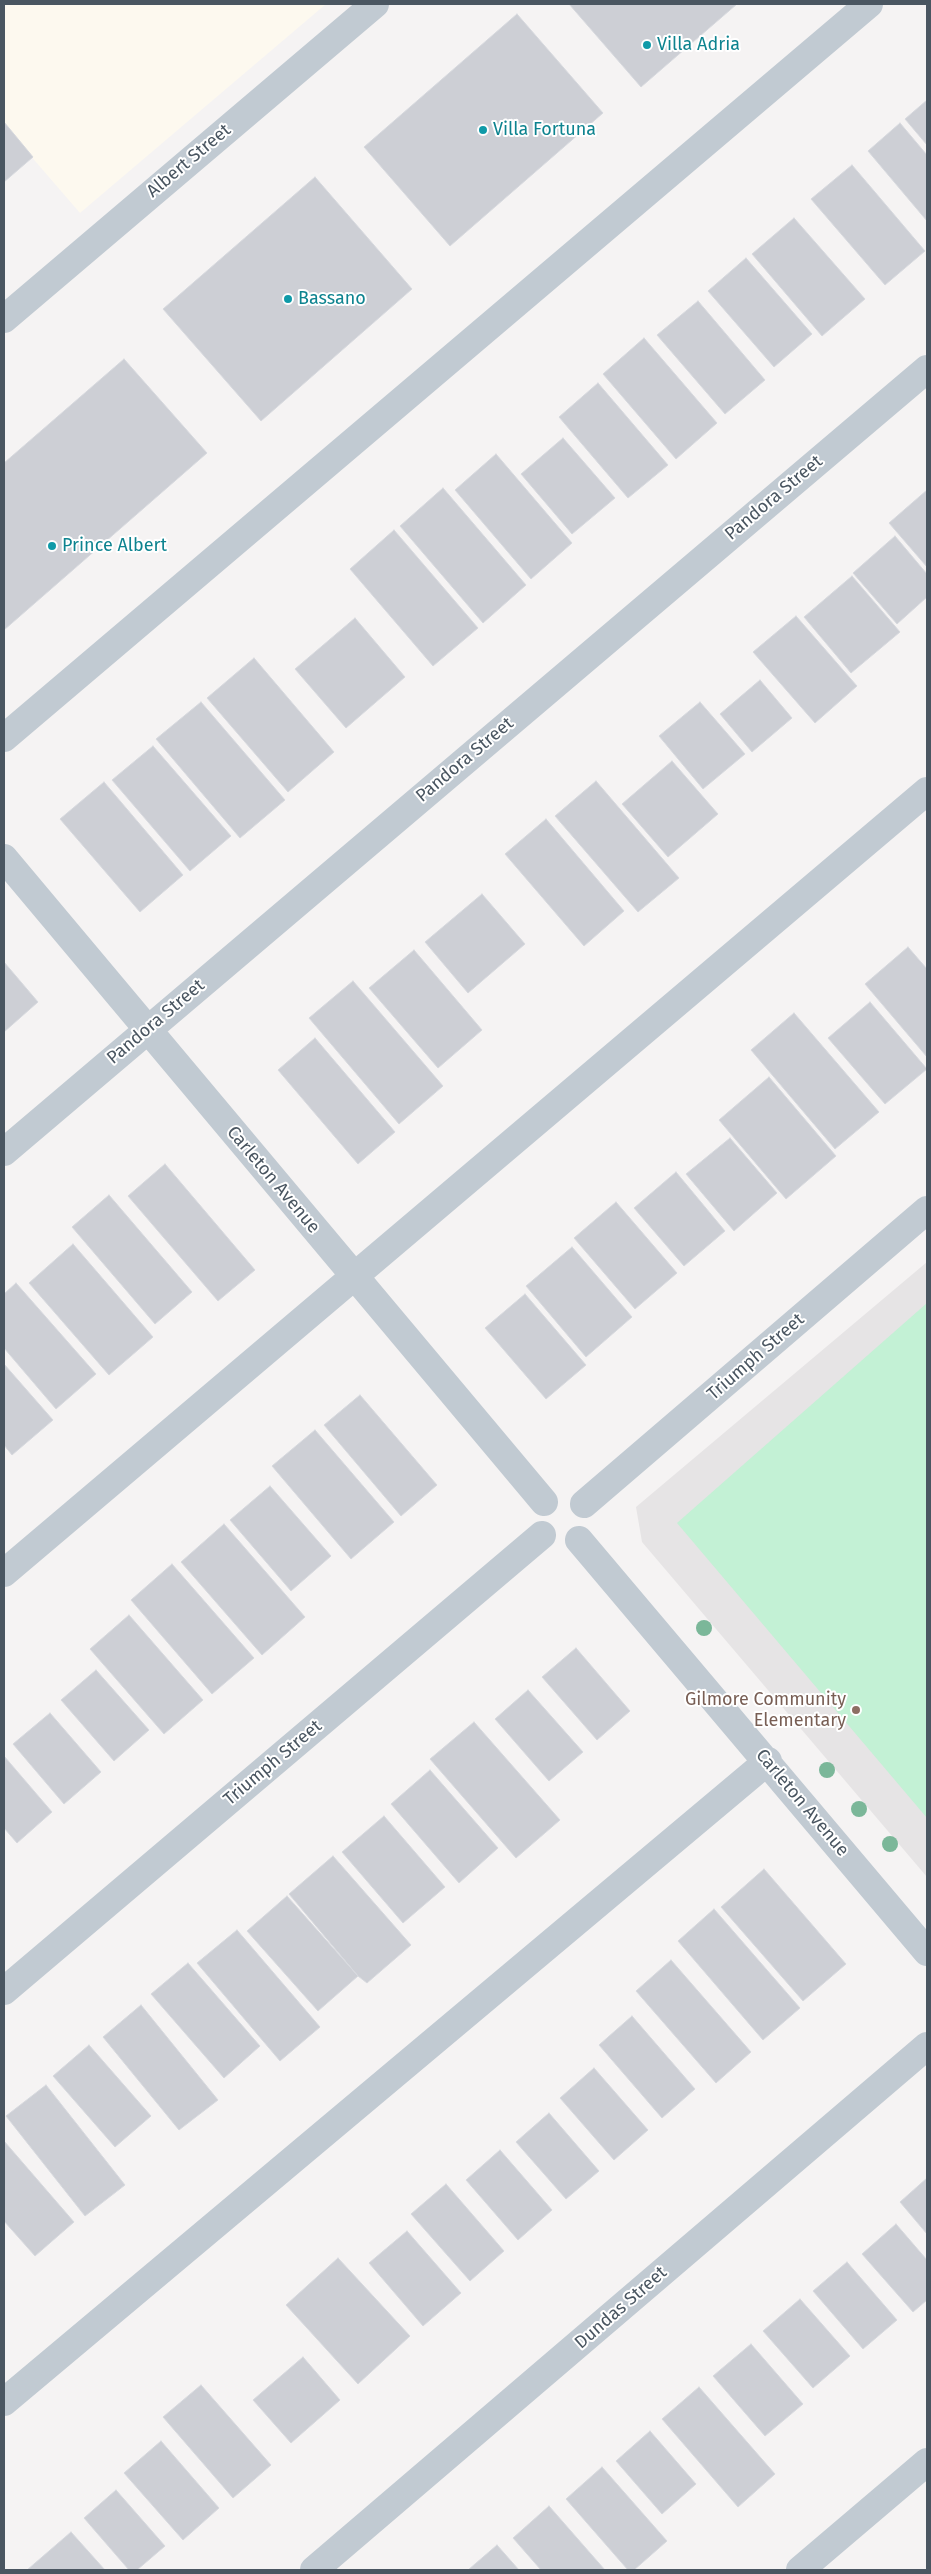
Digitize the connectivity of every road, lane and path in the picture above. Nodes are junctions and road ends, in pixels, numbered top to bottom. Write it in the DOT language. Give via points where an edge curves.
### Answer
graph roads {
  1 [pos="375,4"];
  2 [pos="869,4"];
  3 [pos="4,319"];
  4 [pos="927,369"];
  5 [pos="4,738"];
  6 [pos="927,791"];
  7 [pos="4,858"];
  8 [pos="147,1030"];
  9 [pos="4,1152"];
  10 [pos="927,1210"];
  11 [pos="353,1276"];
  12 [pos="544,1502"];
  13 [pos="584,1504"];
  14 [pos="542,1535"];
  15 [pos="578,1540"];
  16 [pos="4,1573"];
  17 [pos="768,1761"];
  18 [pos="927,1952"];
  19 [pos="4,1991"];
  20 [pos="927,2046"];
  21 [pos="4,2402"];
  22 [pos="927,2462"];
  23 [pos="314,2570"];
  24 [pos="800,2570"];
  1 -- 3 [label="street, Albert Street"];
  2 -- 5 [label="street"];
  4 -- 8 [label="street, Pandora Street"];
  6 -- 11 [label="street"];
  7 -- 8 [label="street, Carleton Avenue"];
  8 -- 9 [label="street, Pandora Street"];
  8 -- 11 [label="street, Carleton Avenue"];
  10 -- 13 [label="street, Triumph Street"];
  11 -- 12 [label="street, Carleton Avenue"];
  11 -- 16 [label="street"];
  12 -- 13 [label="street" via="555,1494 564,1493 577,1497"];
  12 -- 14 [label="street" via="536,1519"];
  13 -- 15 [label="street" via="588,1521"];
  14 -- 15 [label="street" via="557,1544 566,1545"];
  14 -- 19 [label="street, Triumph Street"];
  15 -- 17 [label="street, Carleton Avenue"];
  17 -- 18 [label="street, Carleton Avenue"];
  17 -- 21 [label="street"];
  20 -- 23 [label="street, Dundas Street"];
  22 -- 24 [label="street"];
}
